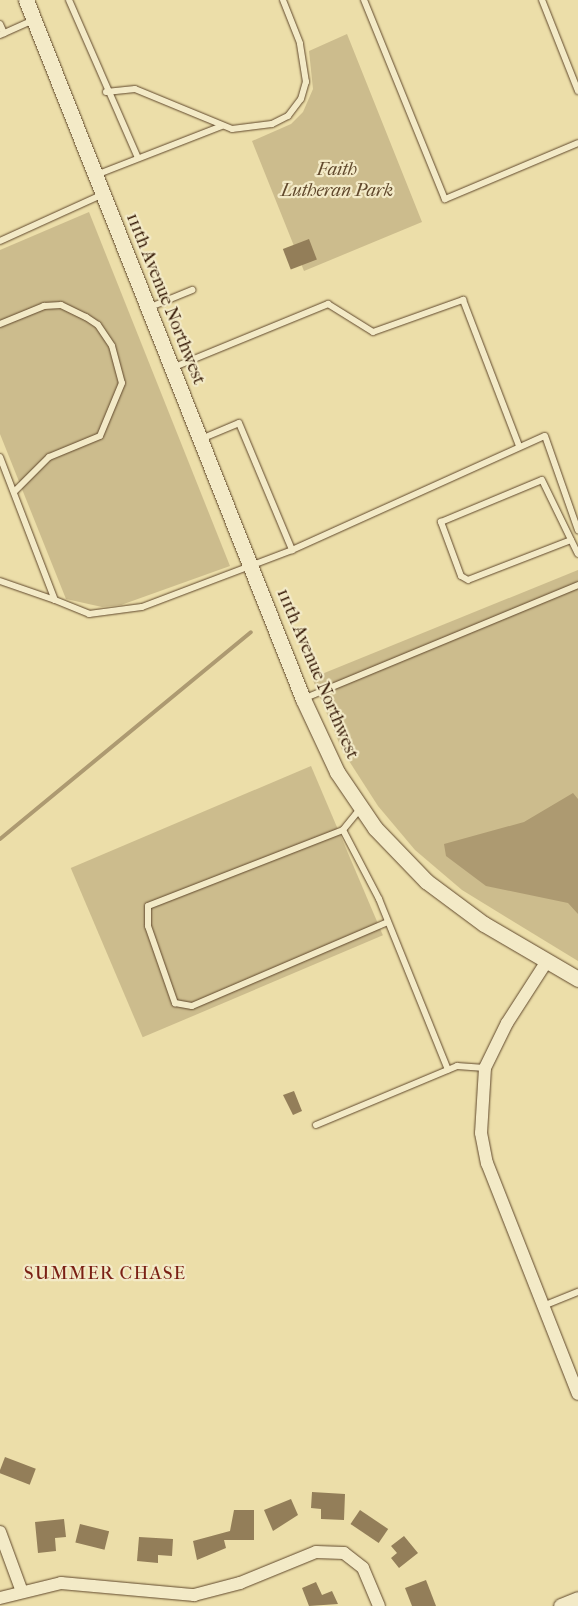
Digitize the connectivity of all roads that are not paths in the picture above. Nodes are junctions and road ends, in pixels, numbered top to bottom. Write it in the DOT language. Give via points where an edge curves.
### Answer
graph roads {
  1 [pos="26,0"];
  2 [pos="69,0"];
  3 [pos="283,0"];
  4 [pos="364,0"];
  5 [pos="542,0"];
  6 [pos="34,20"];
  7 [pos="0,24"];
  8 [pos="2,34"];
  9 [pos="578,91"];
  10 [pos="106,92"];
  11 [pos="222,126"];
  12 [pos="578,143"];
  13 [pos="138,158"];
  14 [pos="96,175"];
  15 [pos="103,194"];
  16 [pos="0,241"];
  17 [pos="192,290"];
  18 [pos="148,308"];
  19 [pos="0,324"];
  20 [pos="172,368"];
  21 [pos="201,438"];
  22 [pos="519,446"];
  23 [pos="0,457"];
  24 [pos="14,492"];
  25 [pos="578,530"];
  26 [pos="570,540"];
  27 [pos="292,550"];
  28 [pos="578,554"];
  29 [pos="251,564"];
  30 [pos="0,581"];
  31 [pos="578,585"];
  32 [pos="54,600"];
  33 [pos="303,699"];
  34 [pos="360,809"];
  35 [pos="343,830"];
  36 [pos="388,922"];
  37 [pos="547,961"];
  38 [pos="578,979"];
  39 [pos="486,1068"];
  40 [pos="448,1070"];
  41 [pos="316,1125"];
  42 [pos="578,1292"];
  43 [pos="543,1306"];
  44 [pos="578,1394"];
  45 [pos="0,1532"];
  46 [pos="21,1589"];
  47 [pos="0,1598"];
  48 [pos="578,1599"];
  49 [pos="379,1606"];
  50 [pos="561,1606"];
  1 -- 6 [label="street, 111th Avenue Northwest"];
  2 -- 10 [label="lane"];
  3 -- 11 [label="lane" via="305,63 301,99 288,116 272,124 232,130"];
  4 -- 12 [label="lane" via="445,199"];
  5 -- 9 [label="lane"];
  6 -- 8 [label="lane"];
  6 -- 14 [label="street, 111th Avenue Northwest"];
  7 -- 8 [label="lane"];
  10 -- 11 [label="lane" via="135,89"];
  10 -- 13 [label="lane"];
  11 -- 13 [label="lane"];
  13 -- 14 [label="lane"];
  14 -- 15 [label="street, 111th Avenue Northwest"];
  15 -- 16 [label="lane"];
  15 -- 18 [label="street, 111th Avenue Northwest"];
  17 -- 18 [label="lane"];
  18 -- 20 [label="street, 111th Avenue Northwest"];
  19 -- 24 [label="lane" via="44,306 61,305 86,317 98,324 112,346 122,383 100,436 49,457"];
  20 -- 21 [label="street, 111th Avenue Northwest"];
  20 -- 22 [label="lane" via="328,304 373,332 463,300"];
  21 -- 27 [label="lane" via="239,424"];
  21 -- 29 [label="street, 111th Avenue Northwest"];
  22 -- 25 [label="lane" via="545,436"];
  22 -- 27 [label="lane"];
  23 -- 24 [label="lane"];
  24 -- 32 [label="lane"];
  26 -- 26 [label="lane" via="542,480 441,522 462,576 468,580"];
  26 -- 28 [label="lane"];
  27 -- 29 [label="lane"];
  29 -- 32 [label="lane" via="142,607 110,613 89,614"];
  29 -- 33 [label="street, 111th Avenue Northwest"];
  30 -- 32 [label="lane"];
  31 -- 33 [label="lane"];
  33 -- 34 [label="street, 111th Avenue Northwest" via="319,738"];
  34 -- 35 [label="lane"];
  34 -- 37 [label="street, 111th Avenue Northwest" via="398,854 452,902"];
  35 -- 36 [label="lane"];
  35 -- 36 [label="lane" via="148,906 148,926 175,1003 192,1006"];
  36 -- 40 [label="lane"];
  37 -- 38 [label="street, 111th Avenue Northwest"];
  37 -- 39 [label="street" via="507,1023"];
  39 -- 40 [label="lane"];
  39 -- 43 [label="street" via="480,1108 487,1163"];
  40 -- 41 [label="lane"];
  42 -- 43 [label="lane"];
  43 -- 44 [label="street"];
  45 -- 46 [label="street"];
  46 -- 47 [label="street"];
  46 -- 49 [label="street" via="82,1583 123,1591 194,1595 240,1583 316,1552 344,1552 363,1568"];
  48 -- 50 [label="street"];
}
